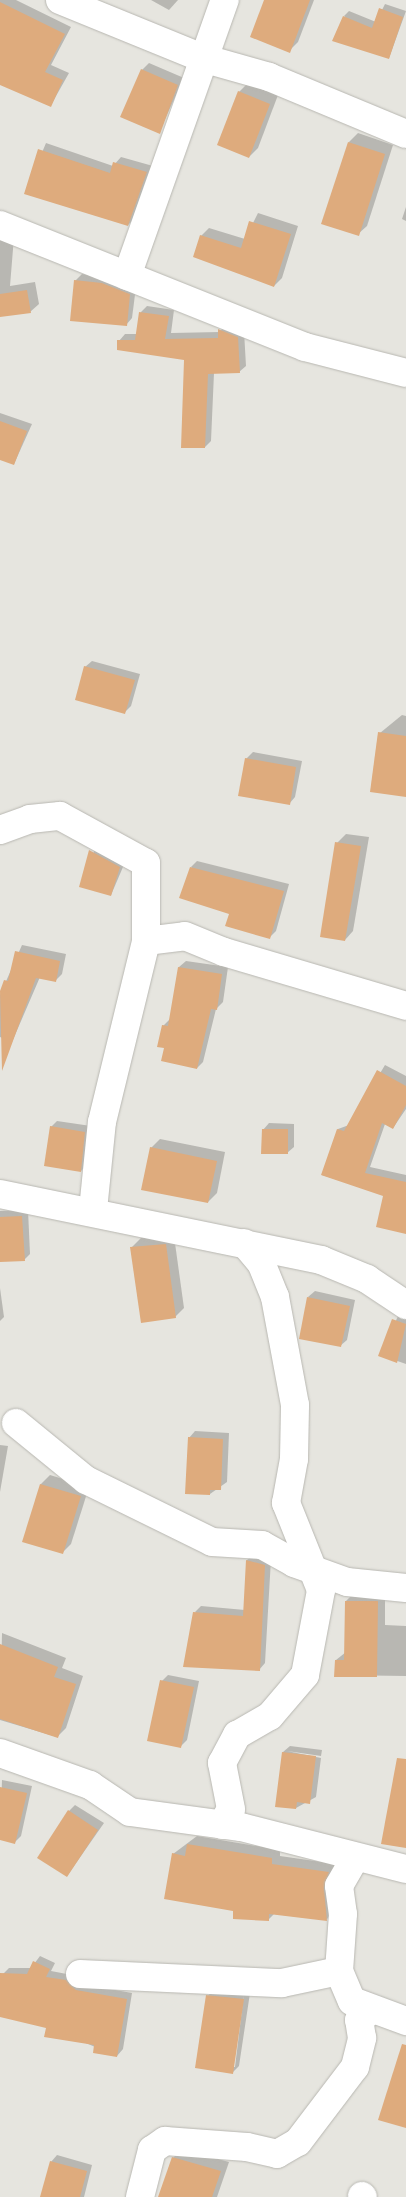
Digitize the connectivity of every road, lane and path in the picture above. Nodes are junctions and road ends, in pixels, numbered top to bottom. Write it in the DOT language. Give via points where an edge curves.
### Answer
graph roads {
  1 [pos="60,0"];
  2 [pos="224,0"];
  3 [pos="202,58"];
  4 [pos="406,134"];
  5 [pos="0,225"];
  6 [pos="127,276"];
  7 [pos="406,373"];
  8 [pos="0,830"];
  9 [pos="146,941"];
  10 [pos="406,1006"];
  11 [pos="0,1194"];
  12 [pos="93,1210"];
  13 [pos="244,1243"];
  14 [pos="406,1305"];
  15 [pos="16,1423"];
  16 [pos="313,1569"];
  17 [pos="406,1588"];
  18 [pos="0,1753"];
  19 [pos="222,1824"];
  20 [pos="355,1858"];
  21 [pos="406,1869"];
  22 [pos="338,1970"];
  23 [pos="80,1974"];
  24 [pos="371,2010"];
  25 [pos="406,2020"];
  26 [pos="140,2197"];
  1 -- 3 [label="street"];
  2 -- 3 [label="street"];
  3 -- 4 [label="street" via="269,77"];
  3 -- 6 [label="street"];
  5 -- 6 [label="street"];
  6 -- 7 [label="street" via="306,347"];
  8 -- 9 [label="street" via="30,819 60,816 146,863"];
  9 -- 10 [label="street" via="185,936 224,952"];
  9 -- 12 [label="street" via="102,1122"];
  11 -- 12 [label="street"];
  12 -- 13 [label="street"];
  13 -- 14 [label="street" via="321,1260 367,1279"];
  13 -- 16 [label="street" via="261,1262 276,1297 295,1405 294,1459 286,1503"];
  15 -- 16 [label="street" via="86,1480 212,1542 262,1545"];
  16 -- 17 [label="street" via="347,1582"];
  16 -- 19 [label="street" via="321,1590 306,1675 270,1716 237,1735 222,1763 231,1809"];
  18 -- 19 [label="street" via="90,1785 130,1812 154,1812"];
  19 -- 20 [label="street" via="295,1838"];
  20 -- 21 [label="street"];
  20 -- 22 [label="street" via="339,1886 344,1914"];
  22 -- 23 [label="street" via="282,1984"];
  22 -- 24 [label="street" via="352,2001"];
  24 -- 25 [label="street"];
  24 -- 26 [label="street" via="359,2020 362,2038 355,2067 298,2142 277,2154 247,2147 165,2141 152,2150"];
}
